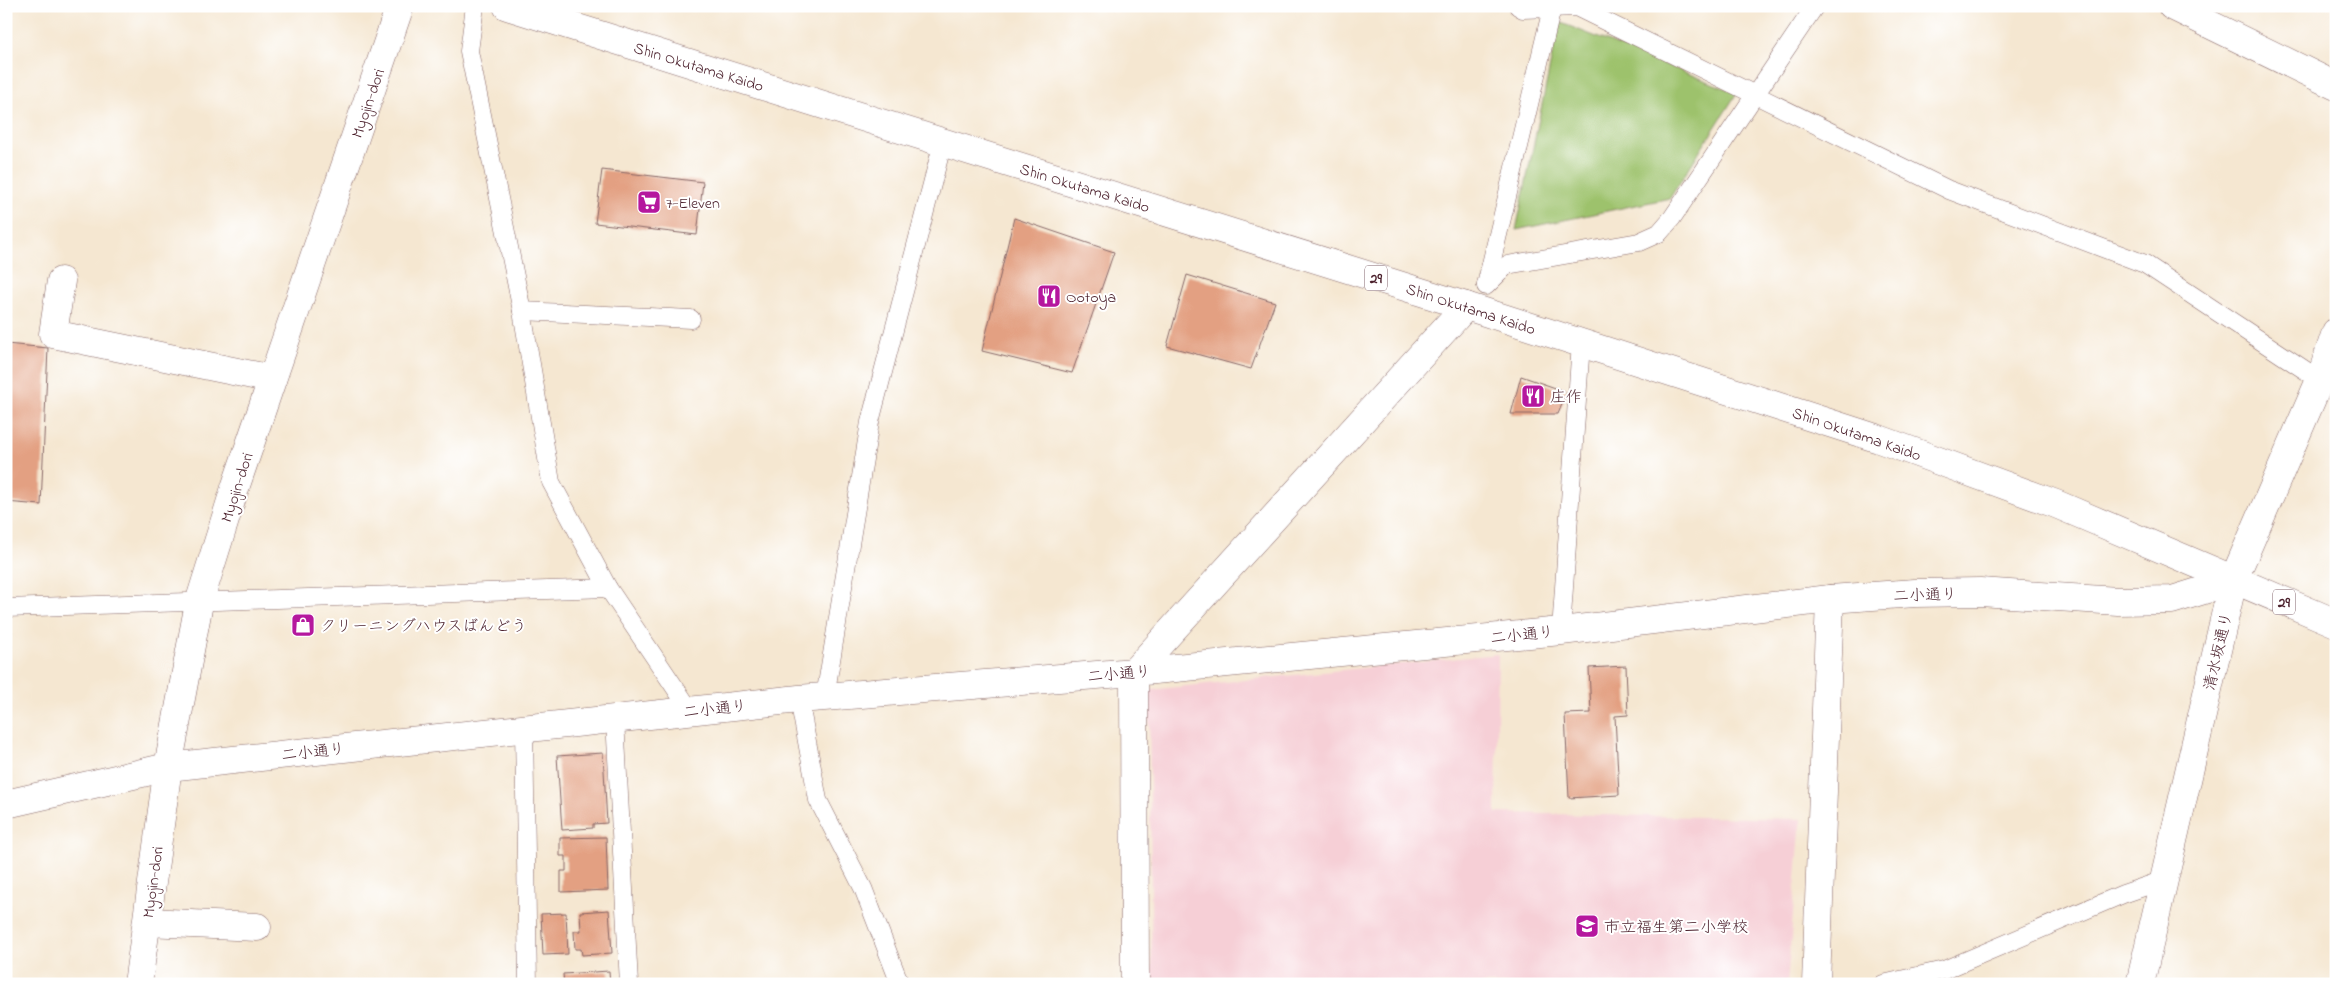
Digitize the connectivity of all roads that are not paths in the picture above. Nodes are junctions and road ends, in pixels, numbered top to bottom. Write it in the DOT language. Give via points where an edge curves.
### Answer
graph roads {
  1 [pos="400,6"];
  2 [pos="475,6"];
  3 [pos="507,6"];
  4 [pos="1518,6"];
  5 [pos="1815,6"];
  6 [pos="2172,6"];
  7 [pos="1552,8"];
  8 [pos="2336,86"];
  9 [pos="1755,96"];
  10 [pos="943,142"];
  11 [pos="61,281"];
  12 [pos="1486,286"];
  13 [pos="1466,306"];
  14 [pos="522,310"];
  15 [pos="691,319"];
  16 [pos="2336,332"];
  17 [pos="1582,343"];
  18 [pos="272,379"];
  19 [pos="2320,380"];
  20 [pos="2233,581"];
  21 [pos="608,588"];
  22 [pos="1830,599"];
  23 [pos="199,603"];
  24 [pos="6,608"];
  25 [pos="2336,622"];
  26 [pos="1561,631"];
  27 [pos="1134,672"];
  28 [pos="825,697"];
  29 [pos="798,699"];
  30 [pos="690,710"];
  31 [pos="615,719"];
  32 [pos="524,728"];
  33 [pos="168,767"];
  34 [pos="6,804"];
  35 [pos="2164,880"];
  36 [pos="147,922"];
  37 [pos="257,928"];
  38 [pos="138,984"];
  39 [pos="528,984"];
  40 [pos="629,984"];
  41 [pos="900,984"];
  42 [pos="1135,984"];
  43 [pos="1816,984"];
  44 [pos="1883,984"];
  45 [pos="2140,984"];
  1 -- 18 [label="street, Myojin-dori"];
  2 -- 14 [label="lane" via="469,51"];
  3 -- 10 [label="street, Shin Okutama Kaido / 29"];
  4 -- 7 [label="lane" via="1523,9"];
  5 -- 9 [label="lane"];
  6 -- 8 [label="street"];
  7 -- 9 [label="lane" via="1576,7"];
  7 -- 12 [label="lane"];
  9 -- 12 [label="lane" via="1659,233 1639,242 1507,265"];
  9 -- 19 [label="lane" via="1949,190 2144,264"];
  10 -- 13 [label="street, Shin Okutama Kaido / 29"];
  10 -- 28 [label="lane" via="870,422"];
  11 -- 18 [label="street" via="53,334"];
  12 -- 13 [label="lane"];
  13 -- 17 [label="street, Shin Okutama Kaido / 29"];
  13 -- 27 [label="street"];
  14 -- 15 [label="lane"];
  14 -- 21 [label="lane" via="551,482"];
  16 -- 19 [label="street, 清水坂通り"];
  17 -- 20 [label="street, Shin Okutama Kaido / 29" via="1888,443 2056,504"];
  17 -- 26 [label="lane"];
  18 -- 23 [label="street, Myojin-dori"];
  19 -- 20 [label="street, 清水坂通り"];
  20 -- 22 [label="street, 二小通り" via="2172,600 2118,601 1980,592"];
  20 -- 25 [label="street, Shin Okutama Kaido / 29"];
  20 -- 35 [label="street, 清水坂通り"];
  21 -- 23 [label="lane"];
  21 -- 30 [label="lane"];
  22 -- 26 [label="street, 二小通り"];
  22 -- 43 [label="street"];
  23 -- 24 [label="lane"];
  23 -- 33 [label="street, Myojin-dori"];
  26 -- 27 [label="street, 二小通り"];
  27 -- 28 [label="street, 二小通り"];
  27 -- 42 [label="street"];
  28 -- 29 [label="street, 二小通り"];
  29 -- 30 [label="street, 二小通り"];
  29 -- 41 [label="lane" via="818,800 863,888"];
  30 -- 31 [label="street, 二小通り"];
  31 -- 32 [label="street, 二小通り"];
  31 -- 40 [label="lane"];
  32 -- 33 [label="street, 二小通り"];
  32 -- 39 [label="lane"];
  33 -- 34 [label="street, 二小通り"];
  33 -- 36 [label="street, Myojin-dori"];
  35 -- 44 [label="lane" via="2123,894 1944,970"];
  35 -- 45 [label="street, 清水坂通り"];
  36 -- 37 [label="street"];
  36 -- 38 [label="street, Myojin-dori"];
}
